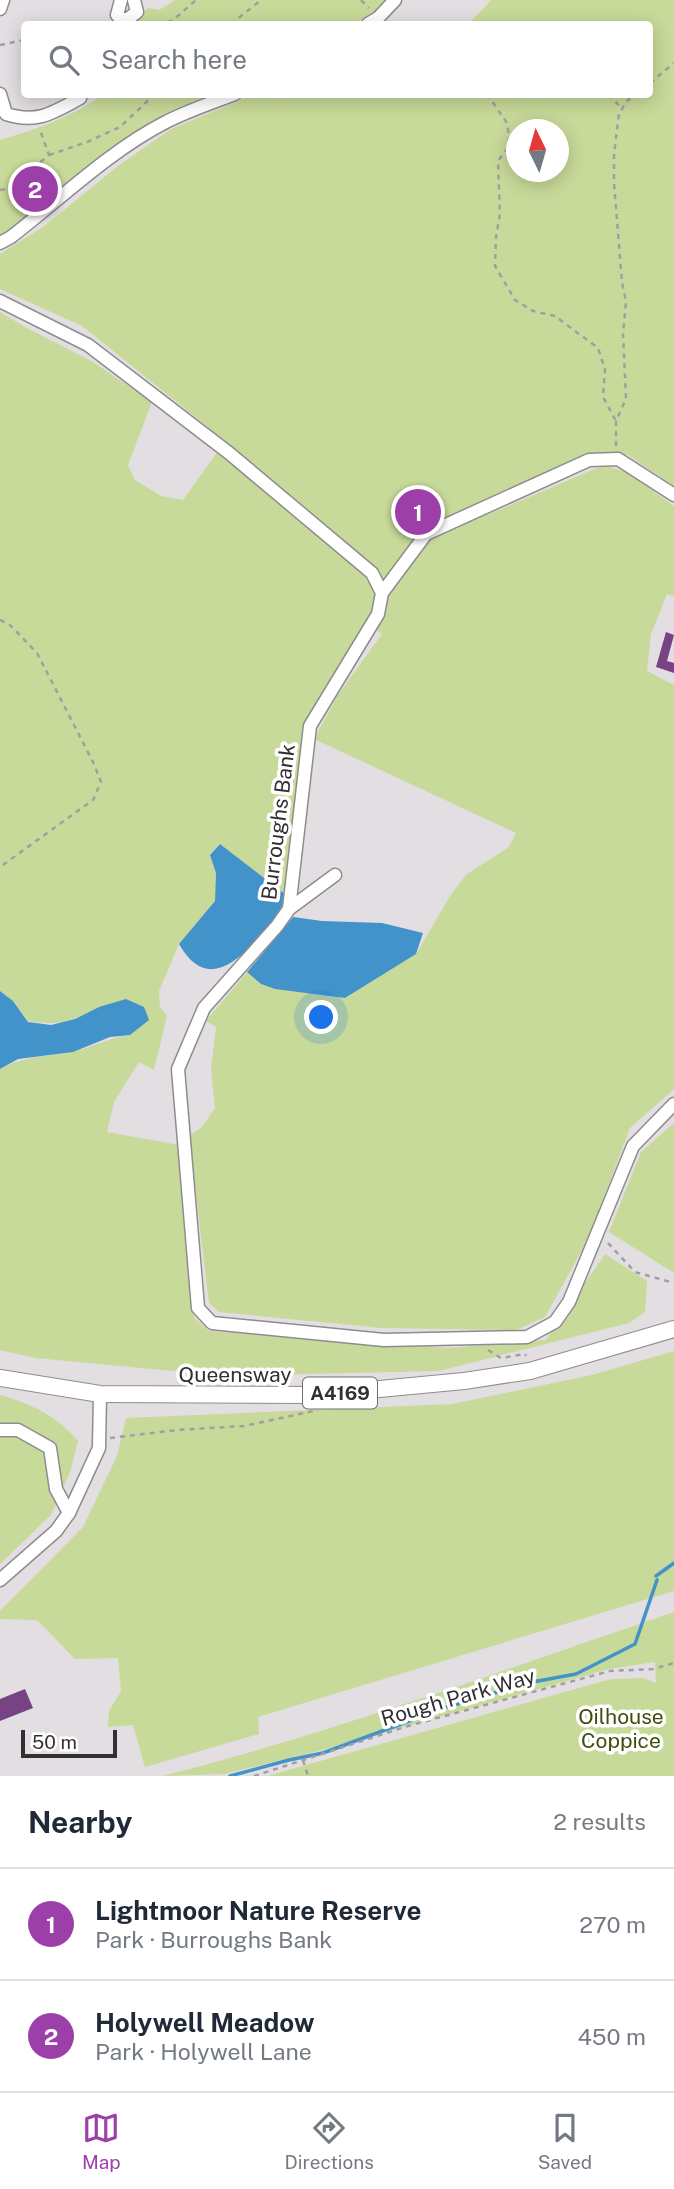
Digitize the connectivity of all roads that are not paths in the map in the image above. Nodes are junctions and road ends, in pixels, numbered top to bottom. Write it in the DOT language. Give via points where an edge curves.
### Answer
graph roads {
  1 [pos="3,0"];
  2 [pos="121,0"];
  3 [pos="134,0"];
  4 [pos="395,0"];
  5 [pos="0,9"];
  6 [pos="374,21"];
  7 [pos="0,94"];
  8 [pos="80,98"];
  9 [pos="223,98"];
  10 [pos="0,243"];
  11 [pos="0,301"];
  12 [pos="674,495"];
  13 [pos="382,593"];
  14 [pos="335,875"];
  15 [pos="289,909"];
  16 [pos="674,1104"];
  17 [pos="674,1329"];
  18 [pos="0,1378"];
  19 [pos="100,1394"];
  20 [pos="0,1430"];
  21 [pos="69,1514"];
  22 [pos="0,1580"];
  1 -- 5 [label="street"];
  2 -- 3 [label="street" via="117,15 128,19 137,12"];
  4 -- 6 [label="street"];
  7 -- 8 [label="street" via="6,114 24,120 55,113"];
  9 -- 10 [label="street" via="162,124 123,149"];
  11 -- 13 [label="street" via="99,353 229,453 372,573"];
  12 -- 13 [label="street, Burroughs Bank" via="618,459 589,460 426,534"];
  13 -- 15 [label="street, Burroughs Bank" via="378,614 310,726"];
  14 -- 15 [label="street"];
  15 -- 16 [label="street, Burroughs Bank" via="204,1008 178,1069 198,1308 212,1323 384,1339 527,1337 555,1322 569,1301 634,1146"];
  17 -- 19 [label="main road, Queensway / A4169" via="530,1371 464,1381 316,1395"];
  18 -- 19 [label="main road, Queensway / A4169"];
  19 -- 21 [label="street" via="99,1448"];
  20 -- 21 [label="street" via="18,1430 50,1448 56,1489"];
  21 -- 22 [label="street"];
}
